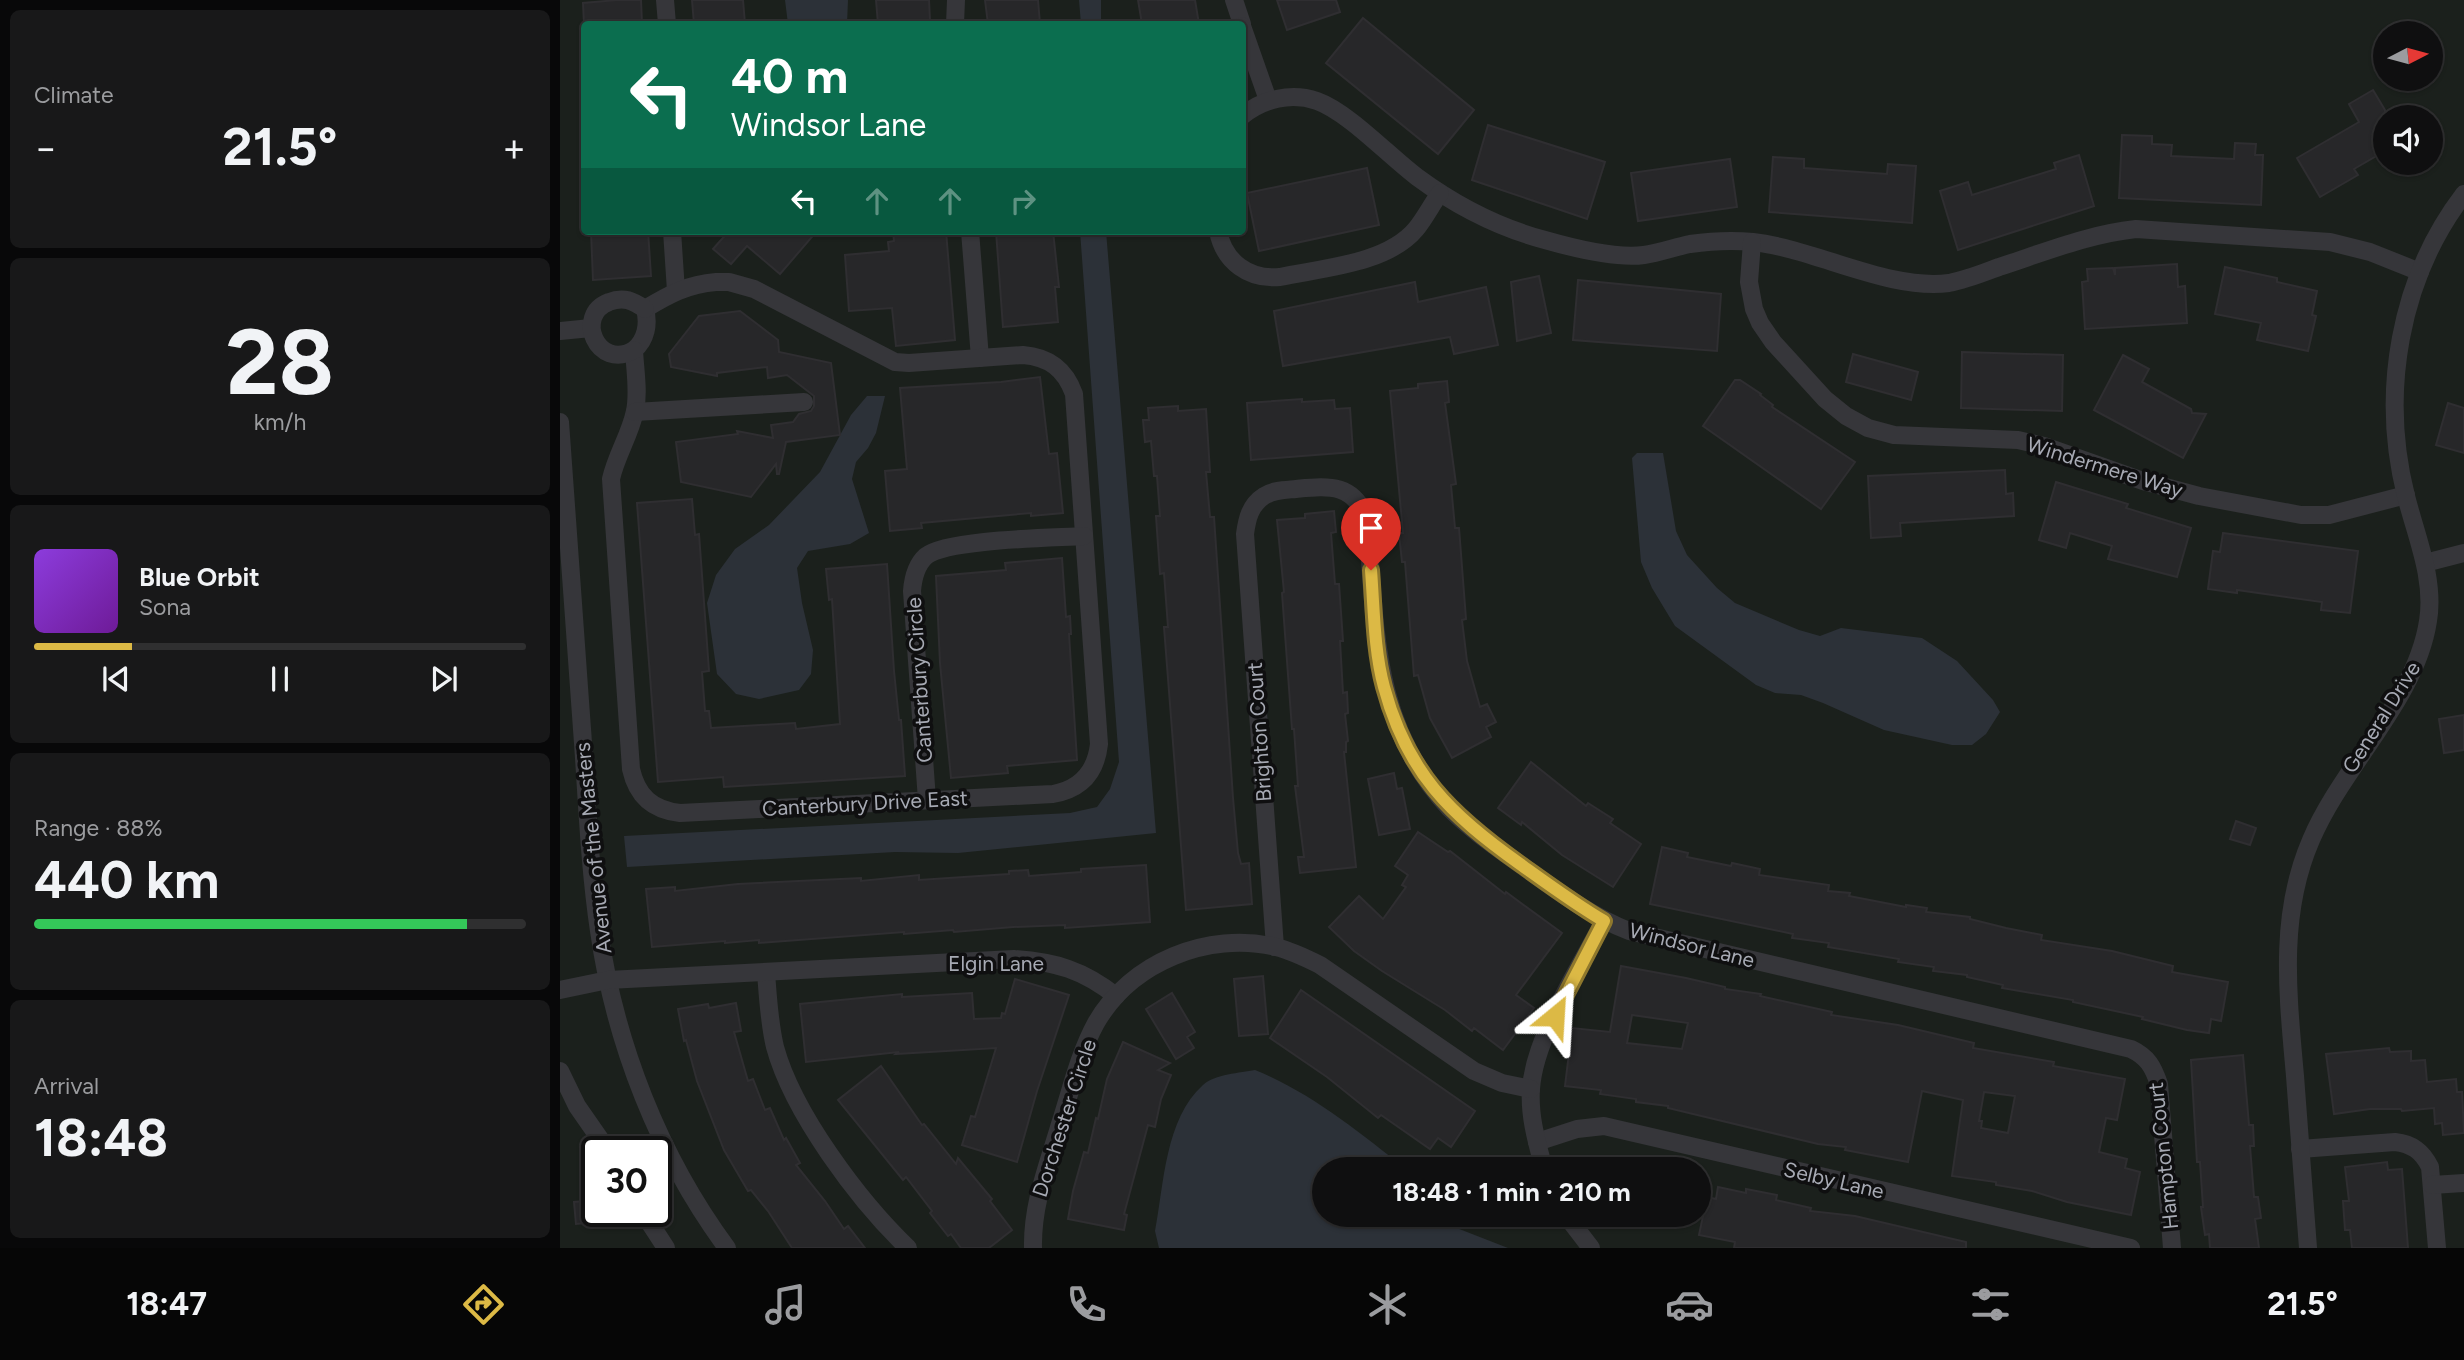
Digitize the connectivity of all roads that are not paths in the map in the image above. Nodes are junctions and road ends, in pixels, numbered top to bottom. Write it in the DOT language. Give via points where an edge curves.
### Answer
graph roads {
  1 [pos="665,0"];
  2 [pos="956,0"];
  3 [pos="1234,0"];
  4 [pos="667,21"];
  5 [pos="955,21"];
  6 [pos="1241,21"];
  7 [pos="1246,37"];
  8 [pos="1268,100"];
  9 [pos="1246,114"];
  10 [pos="1440,192"];
  11 [pos="2464,194"];
  12 [pos="672,235"];
  13 [pos="970,235"];
  14 [pos="1219,235"];
  15 [pos="1752,242"];
  16 [pos="2420,272"];
  17 [pos="676,291"];
  18 [pos="645,309"];
  19 [pos="591,328"];
  20 [pos="560,331"];
  21 [pos="634,350"];
  22 [pos="980,358"];
  23 [pos="804,402"];
  24 [pos="635,412"];
  25 [pos="560,422"];
  26 [pos="2406,495"];
  27 [pos="1247,517"];
  28 [pos="564,523"];
  29 [pos="1084,536"];
  30 [pos="2464,553"];
  31 [pos="2425,563"];
  32 [pos="927,800"];
  33 [pos="1604,921"];
  34 [pos="1275,947"];
  35 [pos="766,972"];
  36 [pos="608,980"];
  37 [pos="560,990"];
  38 [pos="1116,996"];
  39 [pos="2152,1064"];
  40 [pos="560,1071"];
  41 [pos="1531,1089"];
  42 [pos="598,1136"];
  43 [pos="1537,1142"];
  44 [pos="2300,1149"];
  45 [pos="1541,1157"];
  46 [pos="2464,1183"];
  47 [pos="2432,1185"];
  48 [pos="652,1227"];
  49 [pos="1575,1227"];
  50 [pos="666,1248"];
  51 [pos="727,1248"];
  52 [pos="908,1248"];
  53 [pos="1033,1248"];
  54 [pos="1591,1248"];
  55 [pos="2131,1248"];
  56 [pos="2172,1248"];
  57 [pos="2308,1248"];
  58 [pos="2437,1248"];
  1 -- 4 [label="street"];
  2 -- 5 [label="street"];
  3 -- 6 [label="street"];
  7 -- 8 [label="street"];
  8 -- 9 [label="street"];
  8 -- 10 [label="street" via="1303,97 1328,106"];
  10 -- 14 [label="street" via="1416,229 1393,248 1280,276 1255,276 1234,264"];
  10 -- 15 [label="street" via="1514,230 1590,251 1644,255 1691,244"];
  11 -- 16 [label="street, General Drive"];
  12 -- 17 [label="street"];
  13 -- 22 [label="street"];
  15 -- 16 [label="street" via="1918,283 1962,280 2085,238 2136,229 2330,242"];
  15 -- 26 [label="street, Windermere Way" via="1749,282 1760,323 1835,408 1868,428 1894,435 2031,443 2199,496 2301,515 2329,515"];
  16 -- 26 [label="street, General Drive" via="2406,312 2396,369 2396,441"];
  17 -- 18 [label="street, Canterbury Drive East"];
  17 -- 22 [label="street, Canterbury Drive East" via="716,282 754,289 895,362"];
  18 -- 19 [label="street" via="621,298 609,302 599,307"];
  18 -- 21 [label="street, Canterbury Drive East" via="648,321 642,344"];
  19 -- 20 [label="street"];
  19 -- 21 [label="street" via="601,348 612,356"];
  21 -- 24 [label="street, Canterbury Drive East"];
  22 -- 29 [label="street, Canterbury Drive East" via="1036,356 1054,363 1070,382"];
  23 -- 24 [label="street"];
  24 -- 32 [label="street, Canterbury Drive East" via="614,467 611,492 631,769 641,795 651,805 680,813"];
  25 -- 28 [label="street, Avenue of the Masters"];
  26 -- 31 [label="street, General Drive"];
  27 -- 33 [label="street, Windsor Lane" via="1263,496 1275,491 1337,488 1363,507 1383,684 1392,716 1414,761 1435,792 1480,835"];
  27 -- 34 [label="street, Brighton Court"];
  28 -- 36 [label="street, Avenue of the Masters" via="594,890"];
  29 -- 32 [label="street, Canterbury Circle" via="950,545 927,555 919,565 912,591"];
  29 -- 32 [label="street, Canterbury Drive East" via="1099,744 1093,768 1066,792"];
  30 -- 31 [label="street"];
  31 -- 44 [label="street, General Drive" via="2429,616 2425,642 2415,668 2328,804 2310,842 2289,917 2287,973"];
  33 -- 39 [label="street, Windsor Lane" via="2131,1049"];
  33 -- 41 [label="street" via="1543,1040"];
  34 -- 38 [label="street" via="1248,943 1196,948 1148,969"];
  34 -- 41 [label="street" via="1320,965 1474,1071"];
  35 -- 36 [label="street, Elgin Lane"];
  35 -- 38 [label="street, Elgin Lane" via="1014,959 1058,964 1087,975"];
  35 -- 52 [label="street" via="775,1046 801,1105 856,1189"];
  36 -- 37 [label="street, Elgin Lane"];
  36 -- 51 [label="street, Avenue of the Masters" via="635,1073 662,1138"];
  38 -- 53 [label="street, Dorchester Circle" via="1085,1046 1038,1194"];
  39 -- 56 [label="street, Hampton Court" via="2159,1084"];
  40 -- 42 [label="street"];
  41 -- 43 [label="street"];
  43 -- 45 [label="street"];
  43 -- 55 [label="street, Selby Lane" via="1604,1126"];
  44 -- 47 [label="street" via="2407,1143 2424,1155"];
  44 -- 57 [label="street, General Drive"];
  46 -- 47 [label="street"];
  47 -- 58 [label="street"];
  48 -- 50 [label="street"];
  49 -- 54 [label="street"];
}
